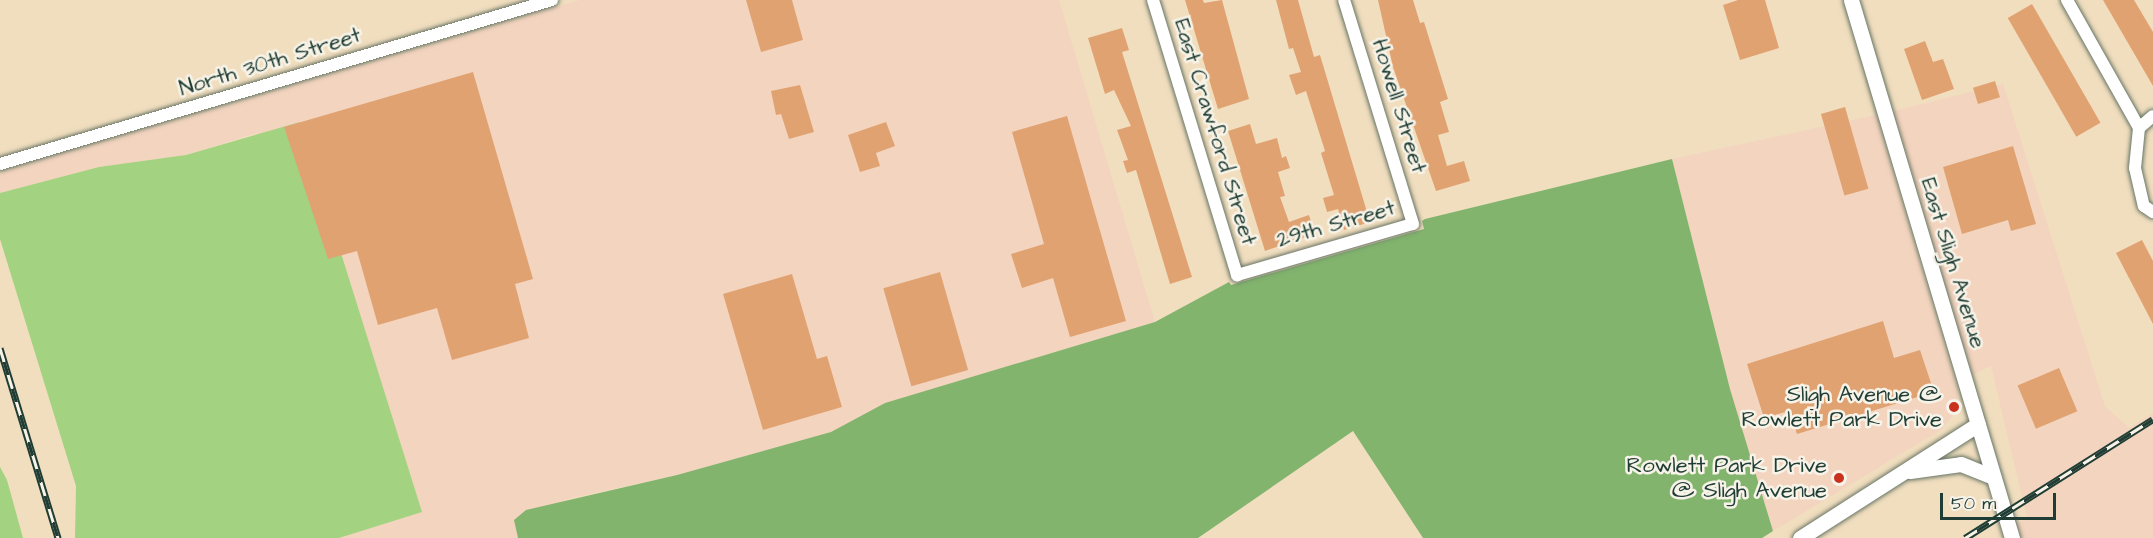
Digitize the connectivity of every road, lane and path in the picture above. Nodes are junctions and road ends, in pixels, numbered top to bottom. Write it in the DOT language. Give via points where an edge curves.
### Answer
graph roads {
  1 [pos="552,0"];
  2 [pos="1153,0"];
  3 [pos="1344,0"];
  4 [pos="1851,0"];
  5 [pos="2067,0"];
  6 [pos="2153,116"];
  7 [pos="2139,128"];
  8 [pos="0,164"];
  9 [pos="2153,212"];
  10 [pos="1413,224"];
  11 [pos="1237,275"];
  12 [pos="1977,424"];
  13 [pos="1901,473"];
  14 [pos="1994,477"];
  15 [pos="1800,538"];
  16 [pos="2012,538"];
  1 -- 8 [label="street, North 30th Street"];
  2 -- 11 [label="street, East Crawford Street"];
  3 -- 10 [label="street, Howell Street"];
  4 -- 12 [label="street, East Sligh Avenue"];
  5 -- 7 [label="street"];
  6 -- 7 [label="street"];
  7 -- 9 [label="street" via="2135,168 2144,206"];
  10 -- 11 [label="street, 29th Street"];
  12 -- 13 [label="street"];
  12 -- 14 [label="street, East Sligh Avenue"];
  13 -- 14 [label="street" via="1961,464"];
  13 -- 15 [label="street"];
  14 -- 16 [label="street, East Sligh Avenue"];
}
